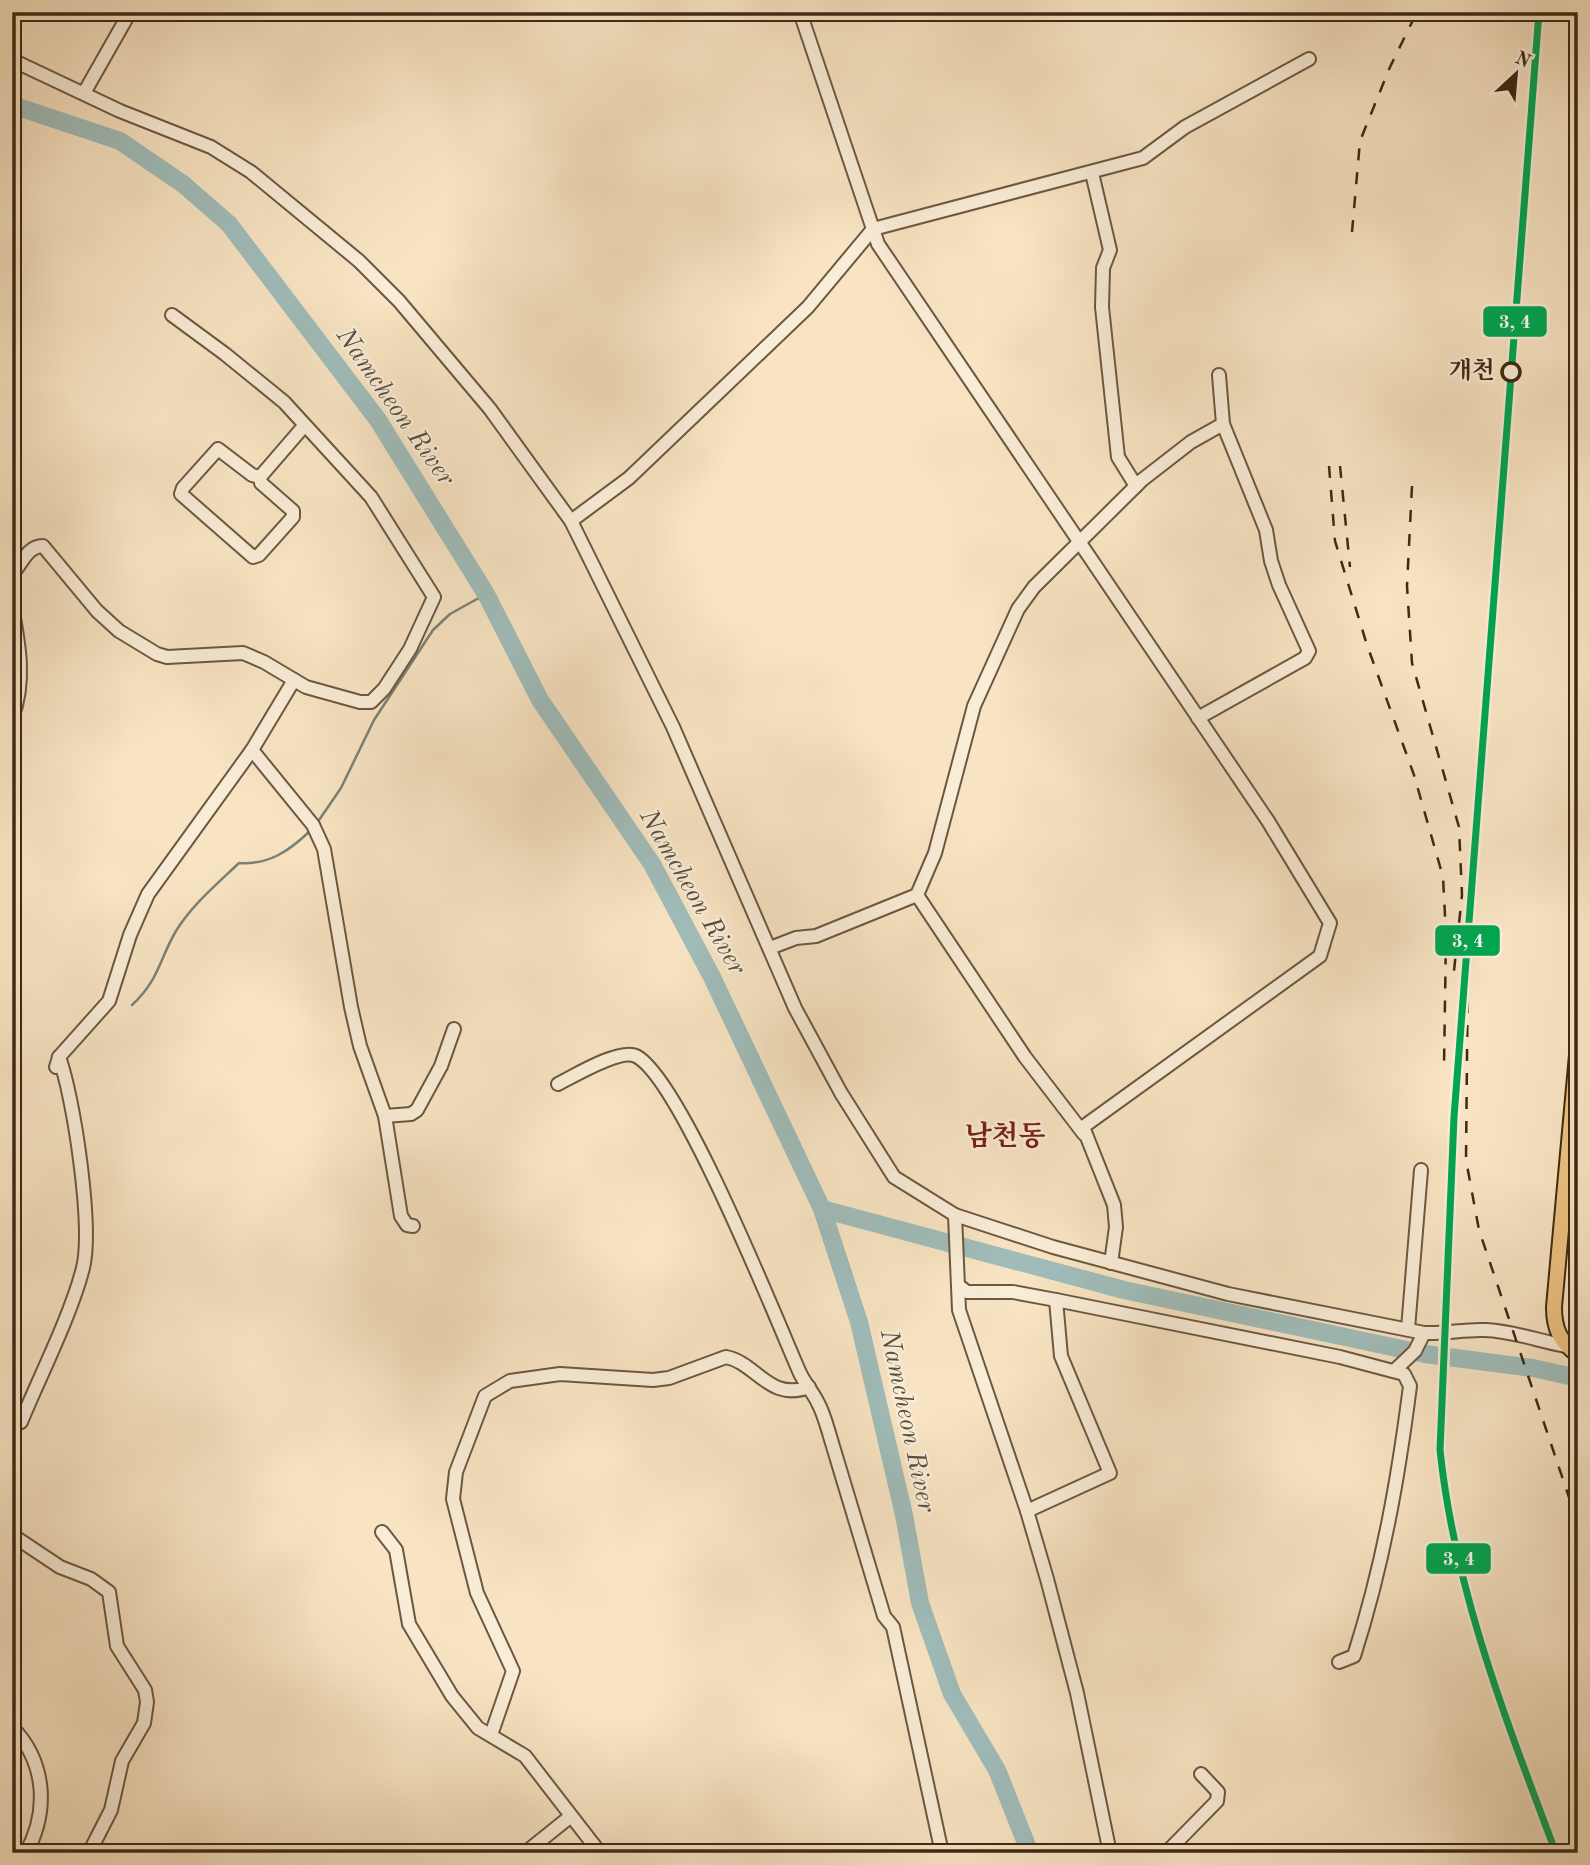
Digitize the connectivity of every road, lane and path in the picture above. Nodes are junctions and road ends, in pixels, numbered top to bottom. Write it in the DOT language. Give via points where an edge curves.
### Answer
graph roads {
  1 [pos="130,12"];
  2 [pos="800,12"];
  3 [pos="1309,59"];
  4 [pos="12,60"];
  5 [pos="84,93"];
  6 [pos="1091,173"];
  7 [pos="873,229"];
  8 [pos="172,316"];
  9 [pos="1219,375"];
  10 [pos="1223,424"];
  11 [pos="304,426"];
  12 [pos="260,477"];
  13 [pos="1136,486"];
  14 [pos="571,522"];
  15 [pos="1078,541"];
  16 [pos="12,574"];
  17 [pos="12,607"];
  18 [pos="294,680"];
  19 [pos="12,718"];
  20 [pos="1198,718"];
  21 [pos="252,750"];
  22 [pos="917,895"];
  23 [pos="770,948"];
  24 [pos="454,1029"];
  25 [pos="1578,1044"];
  26 [pos="558,1084"];
  27 [pos="385,1116"];
  28 [pos="1084,1135"];
  29 [pos="1421,1170"];
  30 [pos="1562,1214"];
  31 [pos="1578,1214"];
  32 [pos="955,1221"];
  33 [pos="414,1226"];
  34 [pos="1111,1263"];
  35 [pos="959,1286"];
  36 [pos="1056,1300"];
  37 [pos="1408,1329"];
  38 [pos="1424,1334"];
  39 [pos="1572,1350"];
  40 [pos="1395,1370"];
  41 [pos="808,1387"];
  42 [pos="21,1422"];
  43 [pos="1027,1511"];
  44 [pos="382,1532"];
  45 [pos="12,1535"];
  46 [pos="1339,1662"];
  47 [pos="12,1727"];
  48 [pos="491,1735"];
  49 [pos="1201,1774"];
  50 [pos="571,1816"];
  51 [pos="26,1853"];
  52 [pos="89,1853"];
  53 [pos="525,1853"];
  54 [pos="600,1853"];
  55 [pos="942,1853"];
  56 [pos="1110,1853"];
  57 [pos="1166,1853"];
  1 -- 5 [label="street"];
  2 -- 7 [label="street"];
  3 -- 6 [label="street" via="1185,127 1143,158"];
  4 -- 5 [label="street"];
  5 -- 14 [label="street" via="221,152 350,253 399,301 482,399"];
  6 -- 7 [label="street"];
  6 -- 13 [label="street" via="1110,250 1103,268 1102,307 1118,457"];
  7 -- 14 [label="street" via="808,307 629,478"];
  7 -- 15 [label="street" via="929,323"];
  8 -- 11 [label="street" via="284,402"];
  9 -- 10 [label="street"];
  10 -- 13 [label="street"];
  10 -- 20 [label="street" via="1266,530 1279,585 1309,651"];
  11 -- 12 [label="street"];
  11 -- 18 [label="street" via="371,497 434,597 397,670 371,702 331,696"];
  12 -- 12 [label="street" via="293,511 293,517 253,557 181,494 218,449"];
  13 -- 15 [label="street"];
  14 -- 23 [label="street" via="673,727"];
  15 -- 20 [label="street"];
  15 -- 22 [label="street" via="1017,609 999,646 974,706 935,853"];
  16 -- 18 [label="street" via="29,551 43,546 118,631 157,654 243,653"];
  17 -- 19 [label="street" via="21,682"];
  18 -- 21 [label="street"];
  20 -- 28 [label="street" via="1325,911 1330,923 1325,946 1320,957 1083,1127"];
  21 -- 27 [label="street" via="313,825 324,849 351,1007"];
  21 -- 42 [label="street" via="148,894 109,1002 57,1062 83,1199 86,1250 80,1280"];
  22 -- 23 [label="street" via="816,936"];
  22 -- 28 [label="street" via="1025,1057"];
  23 -- 32 [label="street" via="841,1093 894,1177"];
  24 -- 27 [label="street" via="441,1066 417,1110"];
  25 -- 30 [label="main road"];
  26 -- 41 [label="street" via="626,1054 641,1059 663,1082 725,1201"];
  27 -- 33 [label="street" via="401,1216"];
  28 -- 34 [label="street" via="1114,1205"];
  29 -- 37 [label="street"];
  30 -- 31 [label="street"];
  30 -- 39 [label="main road" via="1554,1321"];
  32 -- 34 [label="street"];
  32 -- 35 [label="street"];
  34 -- 37 [label="street" via="1228,1294"];
  35 -- 36 [label="street" via="967,1292 1013,1292"];
  35 -- 43 [label="street" via="959,1310 968,1342"];
  36 -- 40 [label="street"];
  36 -- 43 [label="street" via="1061,1356 1110,1473"];
  37 -- 38 [label="street"];
  38 -- 39 [label="street" via="1483,1329 1511,1332"];
  38 -- 40 [label="street" via="1415,1351"];
  40 -- 46 [label="street" via="1405,1374 1410,1386 1397,1491 1354,1656"];
  41 -- 48 [label="street" via="794,1391 772,1386 726,1357 670,1378 560,1374 510,1381 485,1396 452,1485 457,1523 477,1593 513,1671"];
  41 -- 55 [label="street" via="819,1404 884,1616 893,1628"];
  43 -- 56 [label="street" via="1077,1693"];
  44 -- 48 [label="street" via="396,1550 402,1598 417,1641 452,1696 478,1728"];
  45 -- 52 [label="street" via="108,1592 117,1646 145,1690 144,1723 122,1761 111,1810"];
  47 -- 51 [label="street" via="28,1744 41,1792 42,1815"];
  48 -- 50 [label="street" via="525,1756"];
  49 -- 57 [label="street" via="1218,1792 1217,1801"];
  50 -- 53 [label="street"];
  50 -- 54 [label="street"];
}
